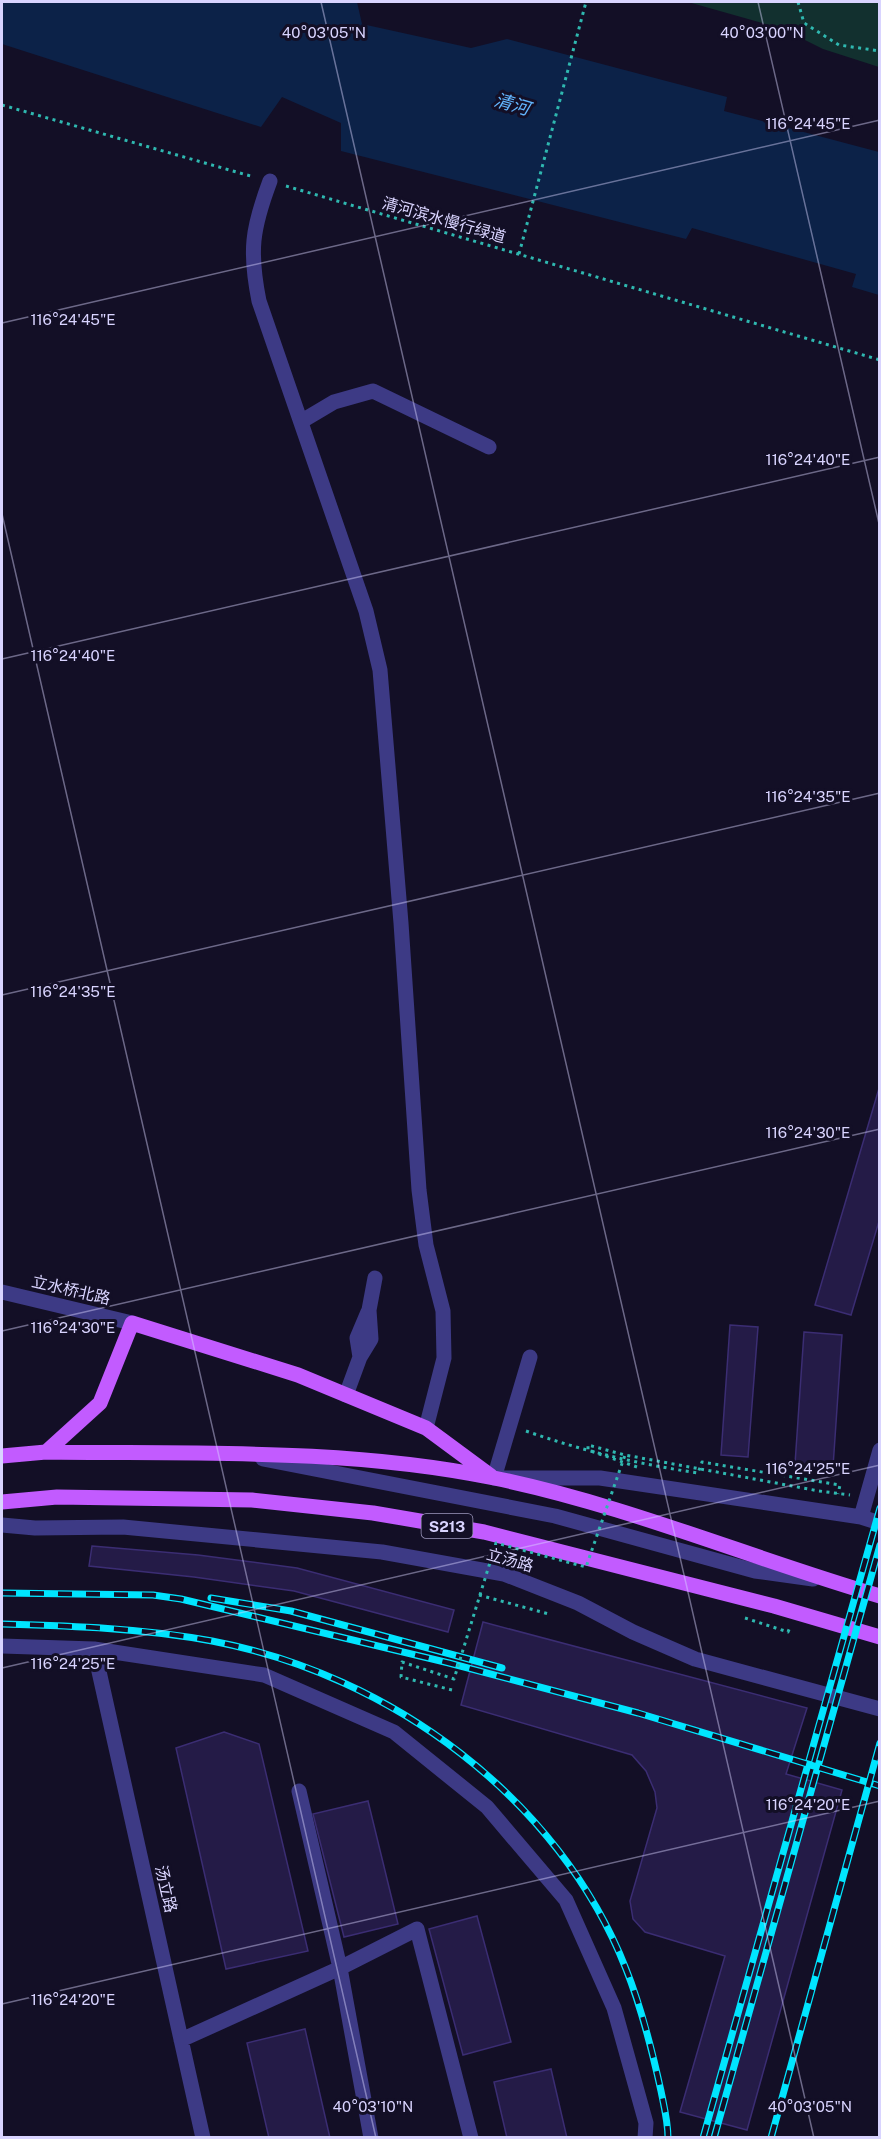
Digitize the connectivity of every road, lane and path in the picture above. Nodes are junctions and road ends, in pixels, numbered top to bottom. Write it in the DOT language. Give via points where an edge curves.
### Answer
graph roads {
  1 [pos="586,2"];
  2 [pos="798,2"];
  3 [pos="879,51"];
  4 [pos="2,105"];
  5 [pos="270,181"];
  6 [pos="519,254"];
  7 [pos="879,360"];
  8 [pos="302,421"];
  9 [pos="489,447"];
  10 [pos="375,1278"];
  11 [pos="2,1292"];
  12 [pos="132,1323"];
  13 [pos="530,1357"];
  14 [pos="346,1395"];
  15 [pos="516,1427"];
  16 [pos="426,1428"];
  17 [pos="879,1450"];
  18 [pos="46,1452"];
  19 [pos="625,1455"];
  20 [pos="2,1456"];
  21 [pos="250,1456"];
  22 [pos="637,1467"];
  23 [pos="494,1478"];
  24 [pos="838,1494"];
  25 [pos="850,1495"];
  26 [pos="2,1502"];
  27 [pos="861,1517"];
  28 [pos="879,1522"];
  29 [pos="2,1525"];
  30 [pos="831,1582"];
  31 [pos="479,1595"];
  32 [pos="879,1596"];
  33 [pos="549,1614"];
  34 [pos="879,1637"];
  35 [pos="2,1646"];
  36 [pos="94,1649"];
  37 [pos="452,1690"];
  38 [pos="879,1709"];
  39 [pos="299,1791"];
  40 [pos="340,1968"];
  41 [pos="182,2040"];
  42 [pos="203,2138"];
  43 [pos="371,2138"];
  44 [pos="471,2138"];
  45 [pos="645,2138"];
  1 -- 6 [label="path"];
  2 -- 3 [label="path" via="804,23 839,45"];
  4 -- 5 [label="path, 清河滨水慢行绿道"];
  5 -- 6 [label="path, 清河滨水慢行绿道"];
  5 -- 8 [label="street" via="257,215 251,262 259,301"];
  6 -- 7 [label="path, 清河滨水慢行绿道"];
  8 -- 9 [label="street" via="334,402 373,391"];
  8 -- 16 [label="street" via="366,611 380,670 418,1190 426,1245 443,1311 444,1358"];
  10 -- 14 [label="street" via="369,1310 371,1339"];
  11 -- 12 [label="street, 立水桥北路"];
  12 -- 14 [label="main road" via="298,1375"];
  12 -- 18 [label="main road" via="100,1403"];
  13 -- 23 [label="street"];
  14 -- 16 [label="main road"];
  15 -- 24 [label="path" via="580,1450 698,1473 702,1462 840,1485"];
  16 -- 23 [label="main road"];
  17 -- 27 [label="street"];
  18 -- 20 [label="main road"];
  18 -- 21 [label="main road"];
  19 -- 22 [label="path, bridge" via="588,1445 588,1450"];
  19 -- 24 [label="path, bridge"];
  19 -- 31 [label="path, bridge" via="586,1567 496,1544"];
  21 -- 23 [label="main road" via="332,1456"];
  21 -- 30 [label="street" via="555,1516 755,1571"];
  23 -- 27 [label="street" via="600,1478"];
  23 -- 30 [label="main road" via="613,1508"];
  24 -- 25 [label="path"];
  26 -- 34 [label="main road, 立汤路 / S213" via="57,1497 252,1500 373,1513 484,1533 774,1606"];
  27 -- 28 [label="street"];
  29 -- 38 [label="street, 立汤路 / S213" via="123,1527 382,1551 504,1574 578,1603 695,1659"];
  30 -- 32 [label="main road"];
  31 -- 33 [label="path"];
  31 -- 37 [label="path, bridge" via="454,1679 402,1662 401,1677"];
  35 -- 36 [label="street"];
  36 -- 41 [label="street, 汤立路"];
  36 -- 45 [label="street" via="264,1675 394,1732 487,1807 566,1900 614,2008 646,2123"];
  39 -- 40 [label="street"];
  40 -- 41 [label="street"];
  40 -- 43 [label="street"];
  40 -- 44 [label="street" via="417,1929"];
  41 -- 42 [label="street, 汤立路"];
}
